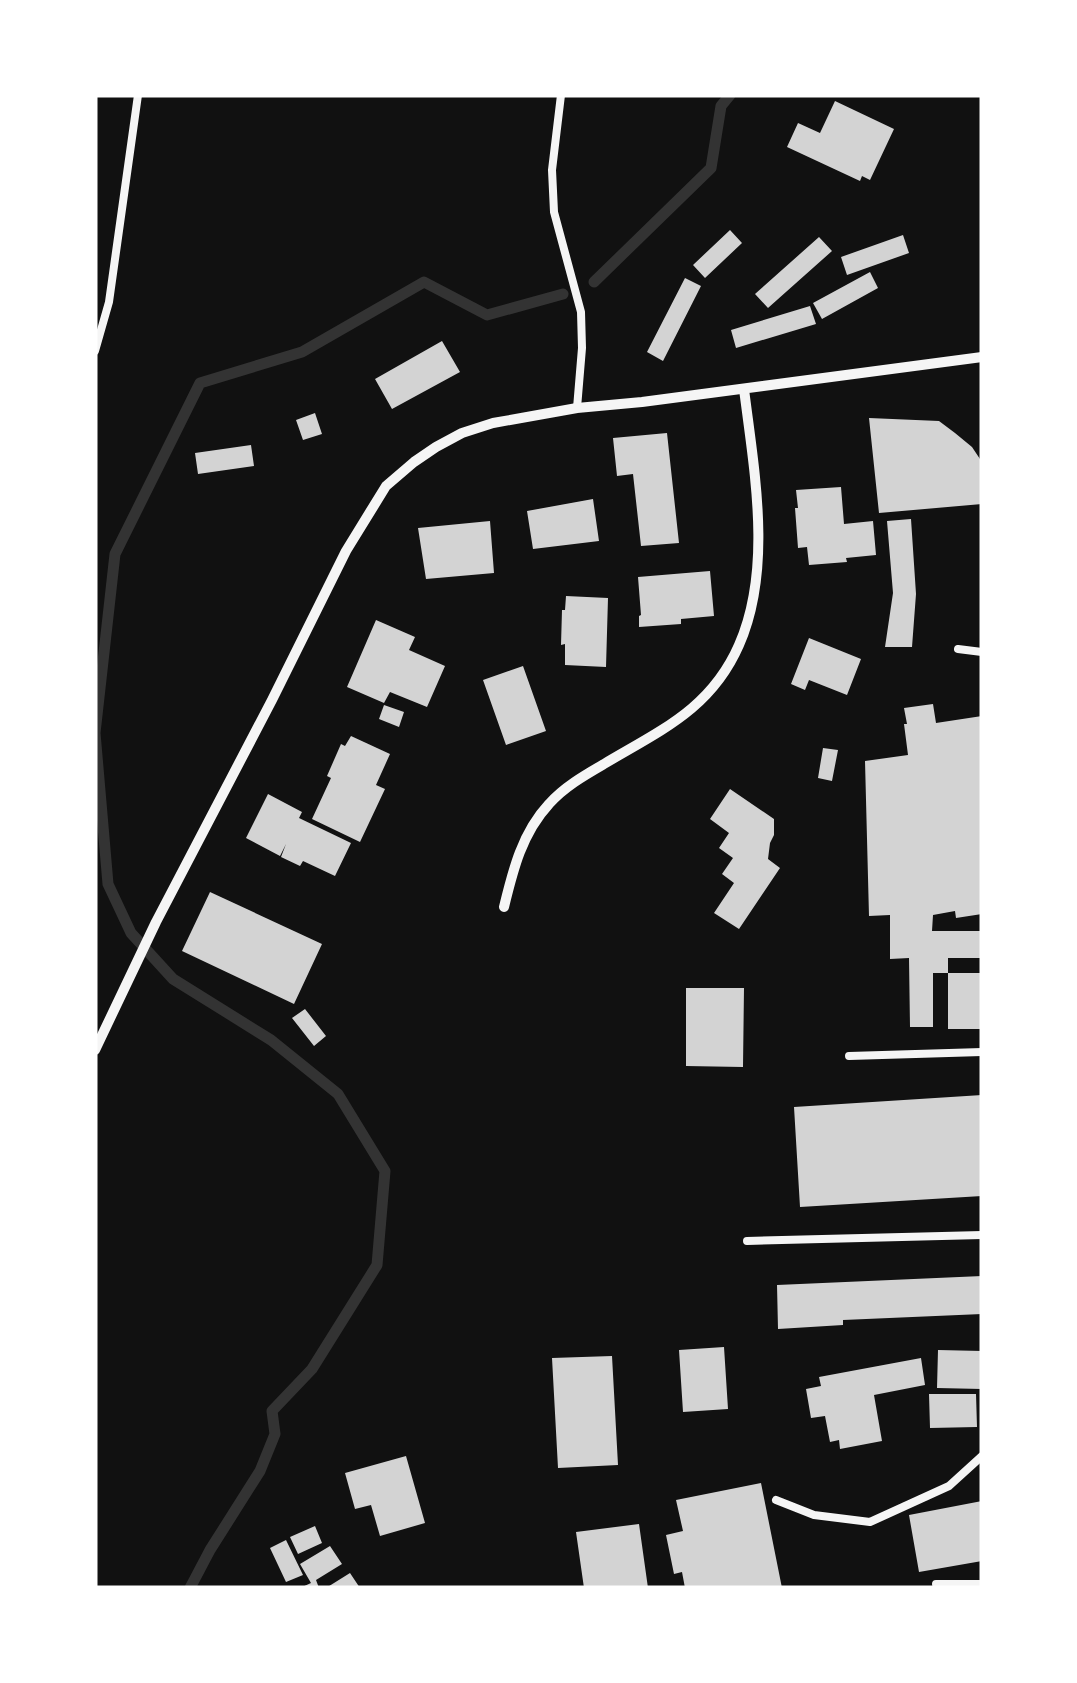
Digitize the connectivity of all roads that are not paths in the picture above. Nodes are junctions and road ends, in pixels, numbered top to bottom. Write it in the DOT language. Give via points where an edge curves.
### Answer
graph roads {
  1 [pos="138,95"];
  2 [pos="561,95"];
  3 [pos="95,351"];
  4 [pos="982,357"];
  5 [pos="744,389"];
  6 [pos="578,408"];
  7 [pos="958,649"];
  8 [pos="982,652"];
  9 [pos="504,907"];
  10 [pos="97,1039"];
  11 [pos="982,1052"];
  12 [pos="850,1056"];
  13 [pos="982,1235"];
  14 [pos="747,1241"];
  15 [pos="982,1456"];
  16 [pos="776,1500"];
  17 [pos="936,1584"];
  18 [pos="982,1584"];
  1 -- 3 [label="lane" via="109,302"];
  2 -- 6 [label="lane" via="554,212 580,312"];
  4 -- 5 [label="street"];
  5 -- 6 [label="street"];
  5 -- 9 [label="street" via="758,554 740,643 721,678 689,712 550,802 515,862"];
  6 -- 10 [label="street" via="462,434 386,486"];
  7 -- 8 [label="lane"];
  11 -- 12 [label="lane"];
  13 -- 14 [label="lane"];
  15 -- 16 [label="lane" via="949,1486 870,1522"];
  17 -- 18 [label="lane"];
}
